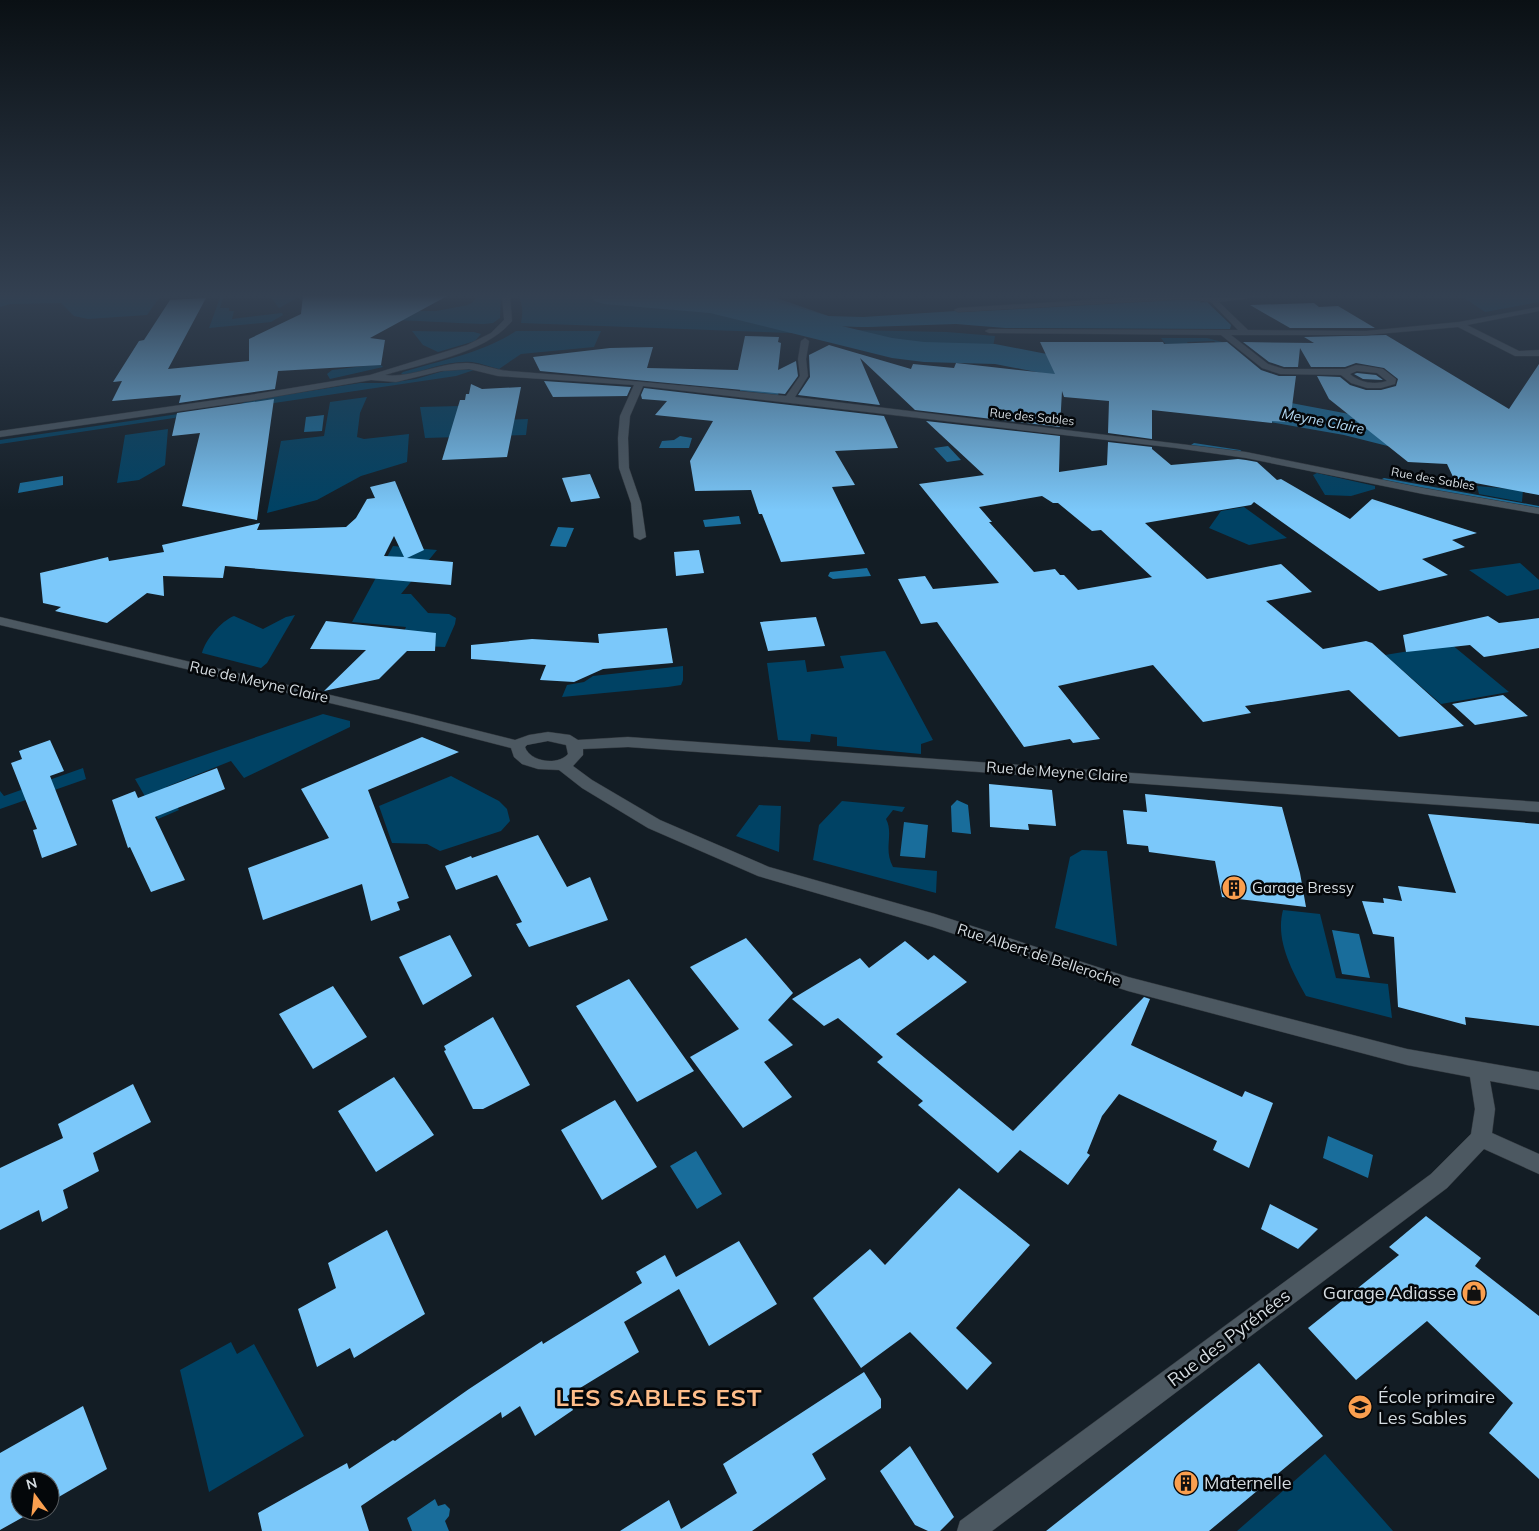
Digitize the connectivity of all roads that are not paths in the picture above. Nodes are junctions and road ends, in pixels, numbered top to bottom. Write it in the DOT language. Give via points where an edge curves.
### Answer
graph roads {
  1 [pos="406,366"];
  2 [pos="455,366"];
  3 [pos="466,366"];
  4 [pos="803,366"];
  5 [pos="1266,366"];
  6 [pos="1346,372"];
  7 [pos="371,377"];
  8 [pos="640,383"];
  9 [pos="790,398"];
  10 [pos="0,434"];
  11 [pos="1539,511"];
  12 [pos="640,537"];
  13 [pos="0,622"];
  14 [pos="517,745"];
  15 [pos="575,745"];
  16 [pos="562,765"];
  17 [pos="1539,807"];
  18 [pos="1479,1071"];
  19 [pos="1539,1081"];
  20 [pos="1481,1138"];
  21 [pos="1539,1164"];
  22 [pos="970,1531"];
  1 -- 7 [label="street"];
  2 -- 7 [label="street, Rue des Sables" via="396,379"];
  3 -- 8 [label="street, Rue des Sables" via="493,372"];
  4 -- 9 [label="street" via="804,376"];
  5 -- 6 [label="street" via="1282,372"];
  7 -- 10 [label="street"];
  8 -- 9 [label="street, Rue des Sables"];
  8 -- 12 [label="street" via="625,416 622,438 624,468 636,503"];
  9 -- 11 [label="street, Rue des Sables" via="1212,450"];
  13 -- 14 [label="street, Rue de Meyne Claire"];
  14 -- 15 [label="street, Rue de Meyne Claire" via="529,738 556,737"];
  14 -- 16 [label="street" via="520,756 547,766"];
  15 -- 16 [label="street" via="574,758"];
  15 -- 17 [label="street, Rue de Meyne Claire" via="628,742 675,745"];
  16 -- 18 [label="street, Rue Albert de Belleroche" via="654,824 764,872 935,921 1128,984 1407,1057"];
  18 -- 19 [label="street, Rue Albert de Belleroche"];
  18 -- 20 [label="street" via="1485,1109"];
  20 -- 21 [label="street"];
  20 -- 22 [label="street, Rue des Pyrénées" via="1439,1181"];
}
